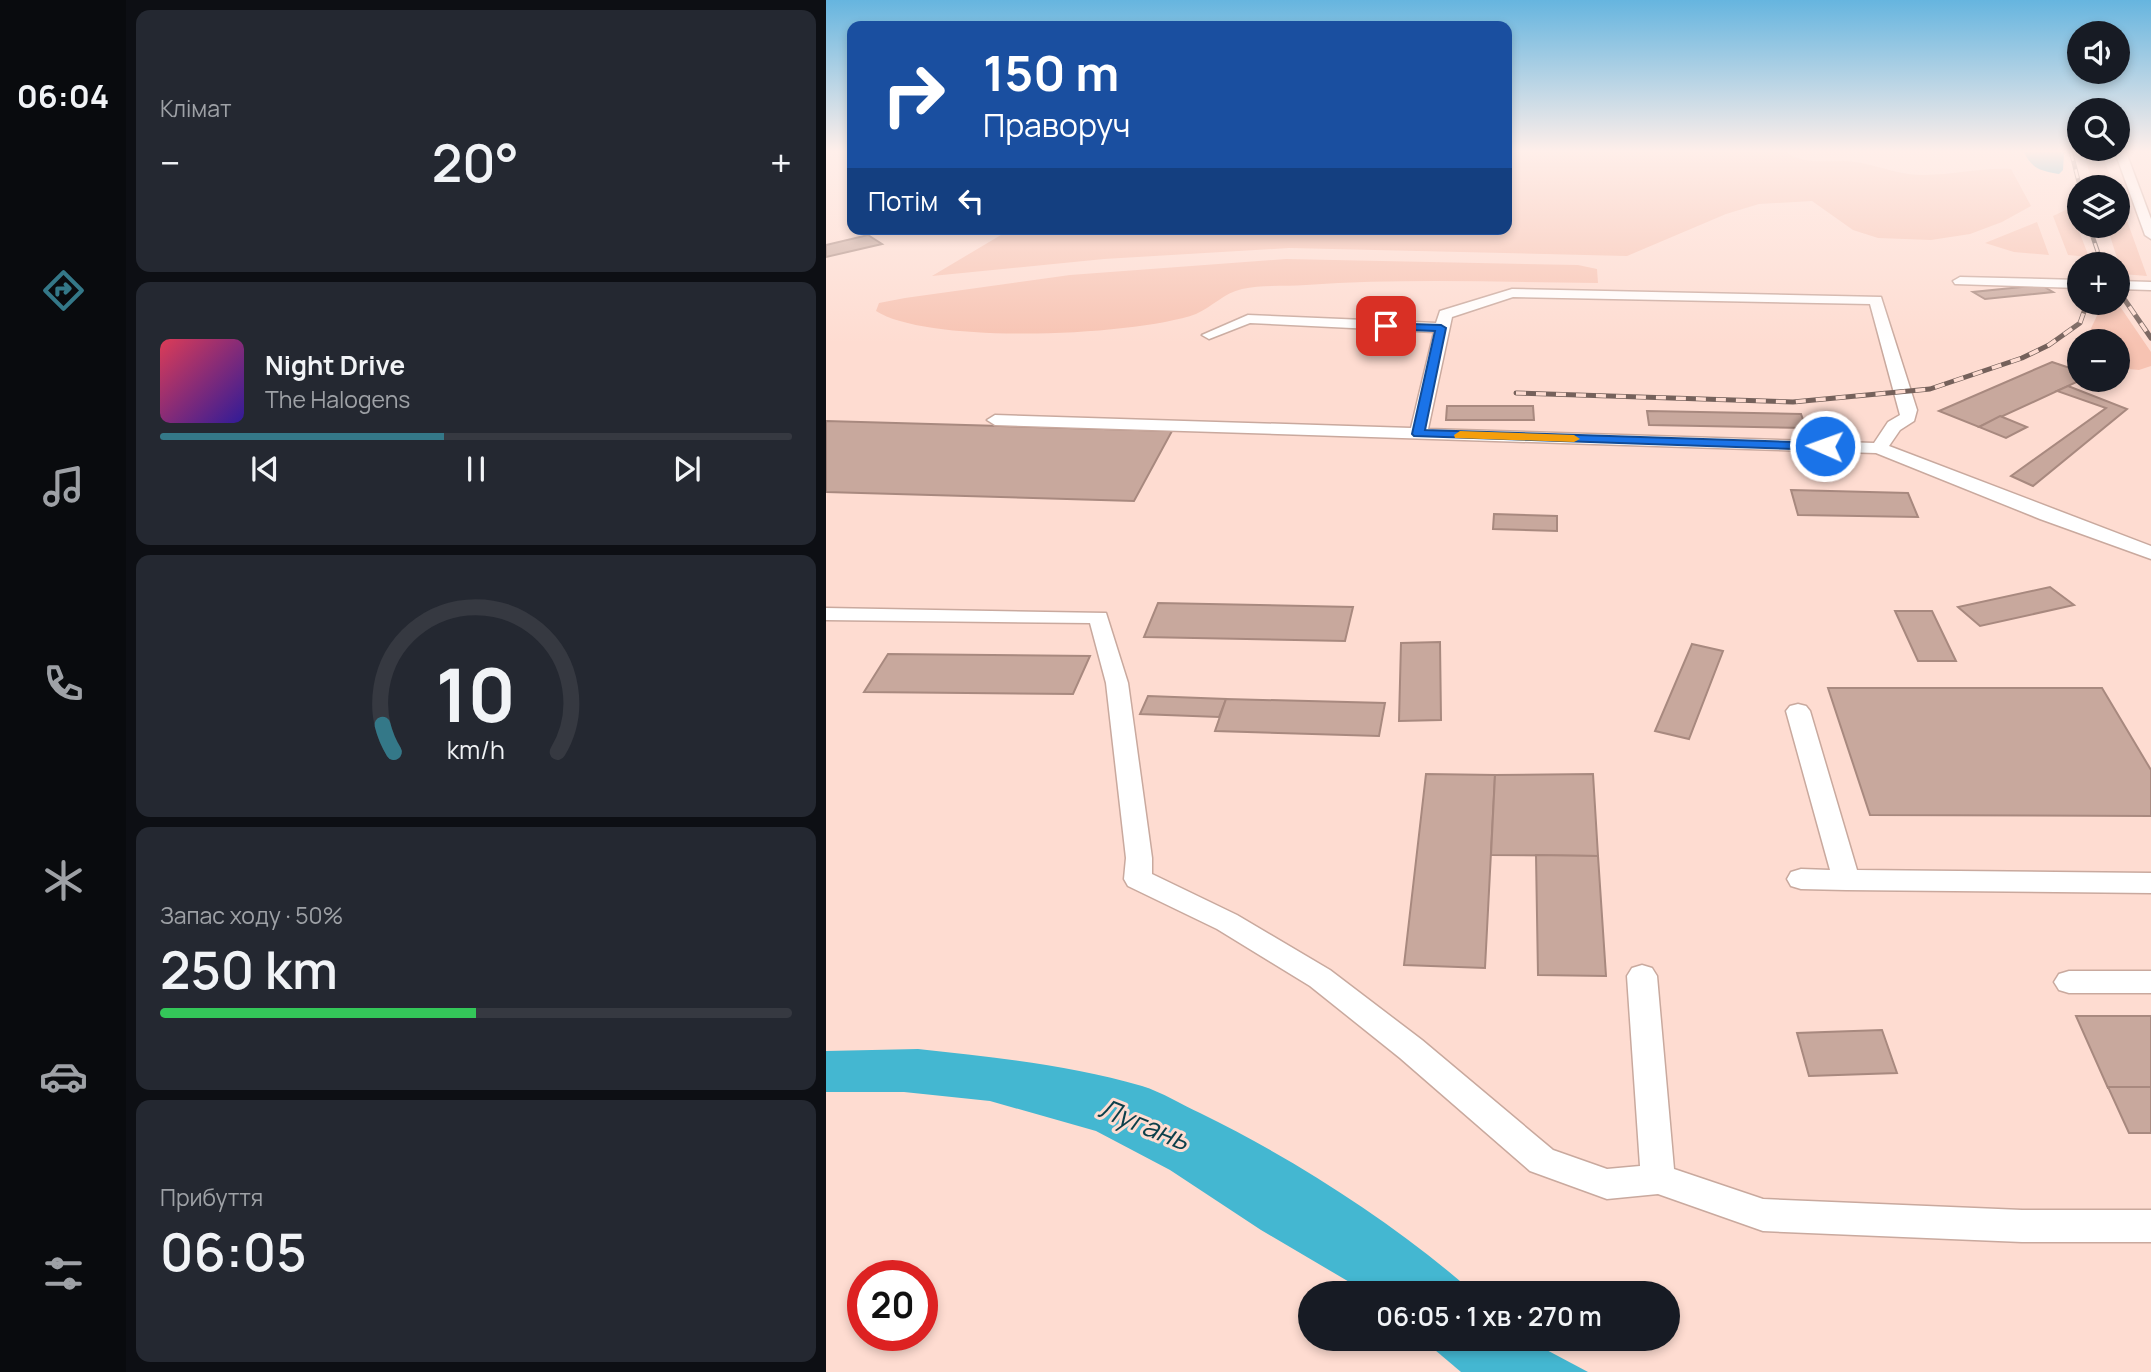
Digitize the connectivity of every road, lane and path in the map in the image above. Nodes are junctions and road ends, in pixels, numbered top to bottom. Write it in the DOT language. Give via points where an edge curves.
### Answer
graph roads {
  1 [pos="2144,216"];
  2 [pos="2151,235"];
  3 [pos="1960,281"];
  4 [pos="2067,284"];
  5 [pos="2130,285"];
  6 [pos="2151,286"];
  7 [pos="1441,328"];
  8 [pos="1209,335"];
  9 [pos="995,421"];
  10 [pos="1418,434"];
  11 [pos="1879,448"];
  12 [pos="2151,552"];
  13 [pos="826,614"];
  14 [pos="1798,711"];
  15 [pos="1801,879"];
  16 [pos="1846,880"];
  17 [pos="2151,883"];
  18 [pos="1642,976"];
  19 [pos="2069,982"];
  20 [pos="2151,982"];
  21 [pos="1658,1179"];
  22 [pos="2151,1226"];
  1 -- 2 [label="street"];
  3 -- 4 [label="street"];
  5 -- 6 [label="street"];
  7 -- 8 [label="street" via="1248,319"];
  7 -- 10 [label="street"];
  7 -- 11 [label="street" via="1445,314 1512,293 1876,300 1909,410 1908,417 1894,426"];
  9 -- 10 [label="street"];
  10 -- 11 [label="street"];
  11 -- 12 [label="street" via="2047,516"];
  13 -- 21 [label="street" via="1098,617 1117,683 1138,879 1227,922 1320,978 1542,1161 1608,1184"];
  14 -- 16 [label="street"];
  15 -- 16 [label="street"];
  16 -- 17 [label="street"];
  18 -- 21 [label="street"];
  19 -- 20 [label="street"];
  21 -- 22 [label="street" via="1763,1215 2022,1226"];
}
